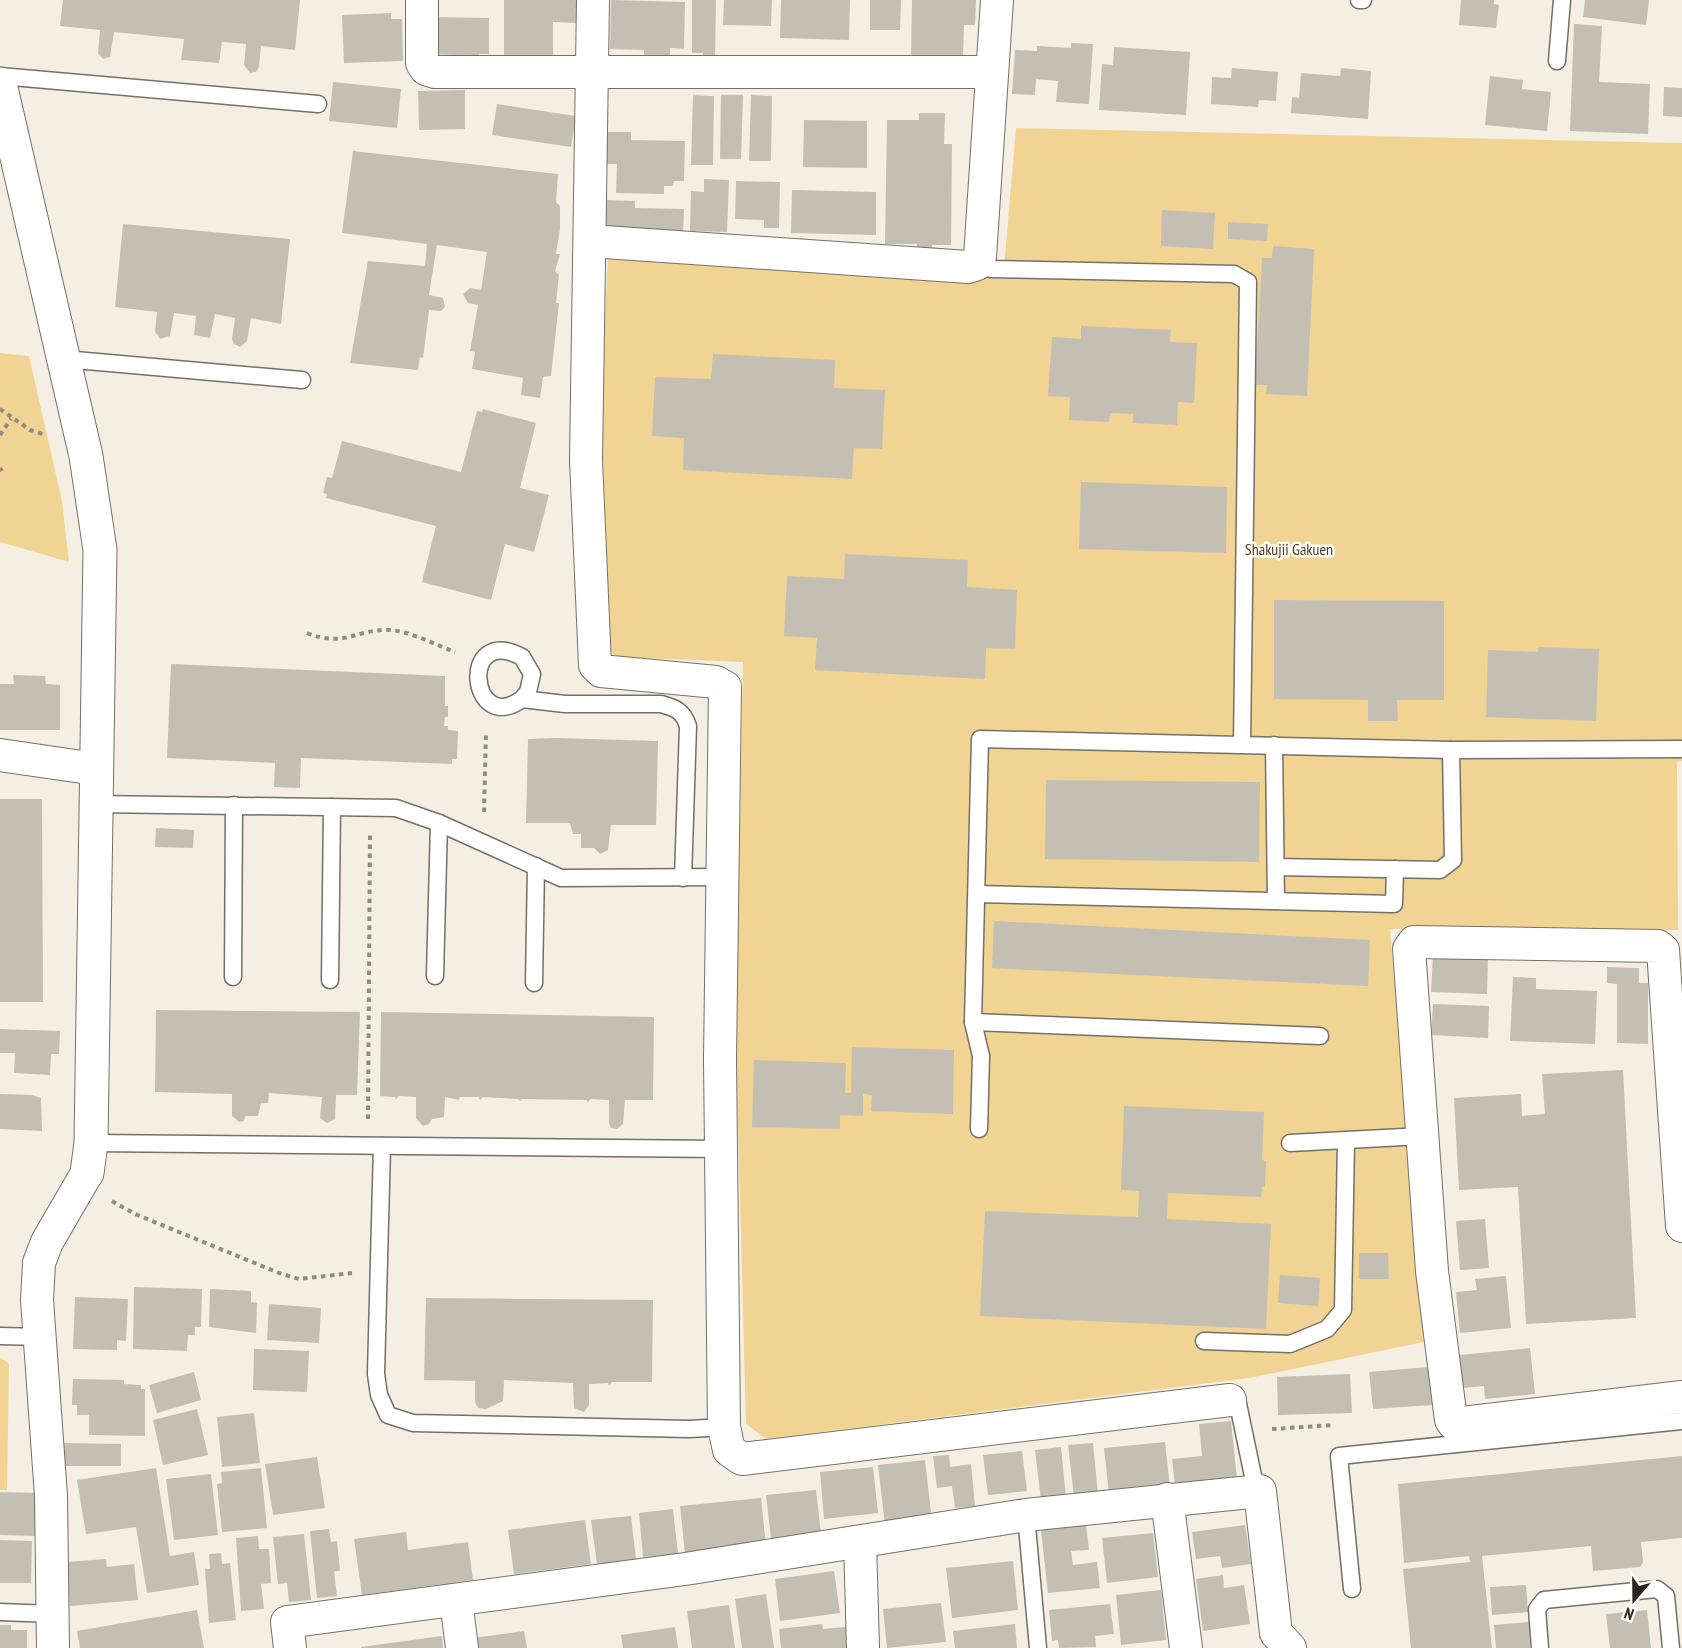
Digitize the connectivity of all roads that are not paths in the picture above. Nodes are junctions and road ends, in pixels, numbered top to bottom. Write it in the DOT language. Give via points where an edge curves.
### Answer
graph roads {
  1 [pos="422,0"];
  2 [pos="593,0"];
  3 [pos="997,0"];
  4 [pos="1359,0"];
  5 [pos="1364,0"];
  6 [pos="1562,0"];
  7 [pos="1557,61"];
  8 [pos="592,70"];
  9 [pos="991,72"];
  10 [pos="0,76"];
  11 [pos="0,84"];
  12 [pos="318,104"];
  13 [pos="4,118"];
  14 [pos="590,241"];
  15 [pos="977,264"];
  16 [pos="64,359"];
  17 [pos="302,380"];
  18 [pos="522,699"];
  19 [pos="1242,744"];
  20 [pos="1274,745"];
  21 [pos="1682,749"];
  22 [pos="1451,750"];
  23 [pos="0,755"];
  24 [pos="96,769"];
  25 [pos="96,804"];
  26 [pos="234,805"];
  27 [pos="332,807"];
  28 [pos="439,823"];
  29 [pos="536,866"];
  30 [pos="1276,867"];
  31 [pos="1395,869"];
  32 [pos="722,877"];
  33 [pos="683,878"];
  34 [pos="977,894"];
  35 [pos="1276,901"];
  36 [pos="435,976"];
  37 [pos="233,977"];
  38 [pos="330,980"];
  39 [pos="534,983"];
  40 [pos="973,1022"];
  41 [pos="1320,1036"];
  42 [pos="979,1130"];
  43 [pos="1422,1136"];
  44 [pos="1346,1142"];
  45 [pos="1290,1143"];
  46 [pos="375,1146"];
  47 [pos="721,1149"];
  48 [pos="94,1171"];
  49 [pos="1682,1226"];
  50 [pos="0,1336"];
  51 [pos="40,1337"];
  52 [pos="1204,1341"];
  53 [pos="1682,1397"];
  54 [pos="1230,1400"];
  55 [pos="1682,1421"];
  56 [pos="724,1427"];
  57 [pos="1260,1491"];
  58 [pos="1167,1499"];
  59 [pos="1026,1515"];
  60 [pos="860,1542"];
  61 [pos="1352,1589"];
  62 [pos="456,1600"];
  63 [pos="0,1612"];
  64 [pos="53,1614"];
  65 [pos="52,1648"];
  66 [pos="290,1648"];
  67 [pos="462,1648"];
  68 [pos="863,1648"];
  69 [pos="1038,1648"];
  70 [pos="1186,1648"];
  71 [pos="1290,1648"];
  72 [pos="1540,1648"];
  73 [pos="1671,1648"];
  1 -- 8 [label="street" via="422,63 426,69"];
  2 -- 8 [label="street"];
  3 -- 9 [label="street"];
  4 -- 5 [label="lane"];
  6 -- 7 [label="lane"];
  8 -- 9 [label="street"];
  8 -- 14 [label="street"];
  9 -- 15 [label="street"];
  10 -- 12 [label="lane"];
  11 -- 13 [label="street"];
  13 -- 16 [label="street"];
  14 -- 15 [label="street" via="968,267"];
  14 -- 32 [label="street" via="586,460 595,665 601,671 716,682 725,687"];
  15 -- 19 [label="lane" via="991,269 1234,274 1248,282"];
  16 -- 17 [label="lane"];
  16 -- 24 [label="street" via="87,456 100,550"];
  18 -- 18 [label="lane" via="532,674 522,657 496,652 481,663 476,680 478,689 490,702 506,706"];
  18 -- 33 [label="lane" via="565,704 661,704 684,715 688,726"];
  19 -- 20 [label="lane"];
  19 -- 34 [label="lane" via="980,739"];
  20 -- 22 [label="lane"];
  20 -- 30 [label="lane"];
  21 -- 22 [label="lane"];
  22 -- 31 [label="lane" via="1452,860 1440,870"];
  23 -- 24 [label="street"];
  24 -- 25 [label="street"];
  25 -- 26 [label="lane"];
  25 -- 48 [label="street"];
  26 -- 27 [label="lane"];
  26 -- 37 [label="lane"];
  27 -- 28 [label="lane" via="396,808"];
  27 -- 38 [label="lane"];
  28 -- 29 [label="lane"];
  28 -- 36 [label="lane"];
  29 -- 33 [label="lane" via="561,878"];
  29 -- 39 [label="lane"];
  30 -- 31 [label="lane"];
  30 -- 35 [label="lane"];
  31 -- 35 [label="lane" via="1394,904"];
  32 -- 33 [label="lane"];
  32 -- 47 [label="street"];
  34 -- 35 [label="lane"];
  34 -- 40 [label="lane"];
  40 -- 41 [label="lane"];
  40 -- 42 [label="lane" via="981,1056"];
  43 -- 44 [label="lane"];
  43 -- 49 [label="street" via="1409,949 1414,942 1658,946 1663,950"];
  43 -- 53 [label="street" via="1432,1271 1454,1424"];
  44 -- 45 [label="lane"];
  44 -- 52 [label="lane" via="1343,1310 1327,1329 1290,1344"];
  46 -- 47 [label="lane"];
  46 -- 48 [label="lane"];
  46 -- 56 [label="lane" via="379,1268 376,1374 379,1395 388,1415 413,1423"];
  47 -- 56 [label="street"];
  48 -- 51 [label="street" via="47,1242 39,1263"];
  50 -- 51 [label="lane"];
  51 -- 64 [label="street" via="51,1496"];
  54 -- 56 [label="street" via="742,1459 729,1450"];
  54 -- 57 [label="lane" via="1238,1399 1253,1476"];
  55 -- 61 [label="lane" via="1339,1456"];
  57 -- 58 [label="street"];
  57 -- 71 [label="street" via="1276,1634"];
  58 -- 59 [label="street"];
  58 -- 70 [label="street"];
  59 -- 60 [label="street"];
  59 -- 69 [label="lane"];
  60 -- 62 [label="street"];
  60 -- 68 [label="street"];
  62 -- 66 [label="street" via="287,1622"];
  62 -- 67 [label="street"];
  63 -- 64 [label="lane"];
  64 -- 65 [label="street"];
  72 -- 73 [label="lane" via="1537,1609 1544,1600 1657,1589 1666,1596"];
}
